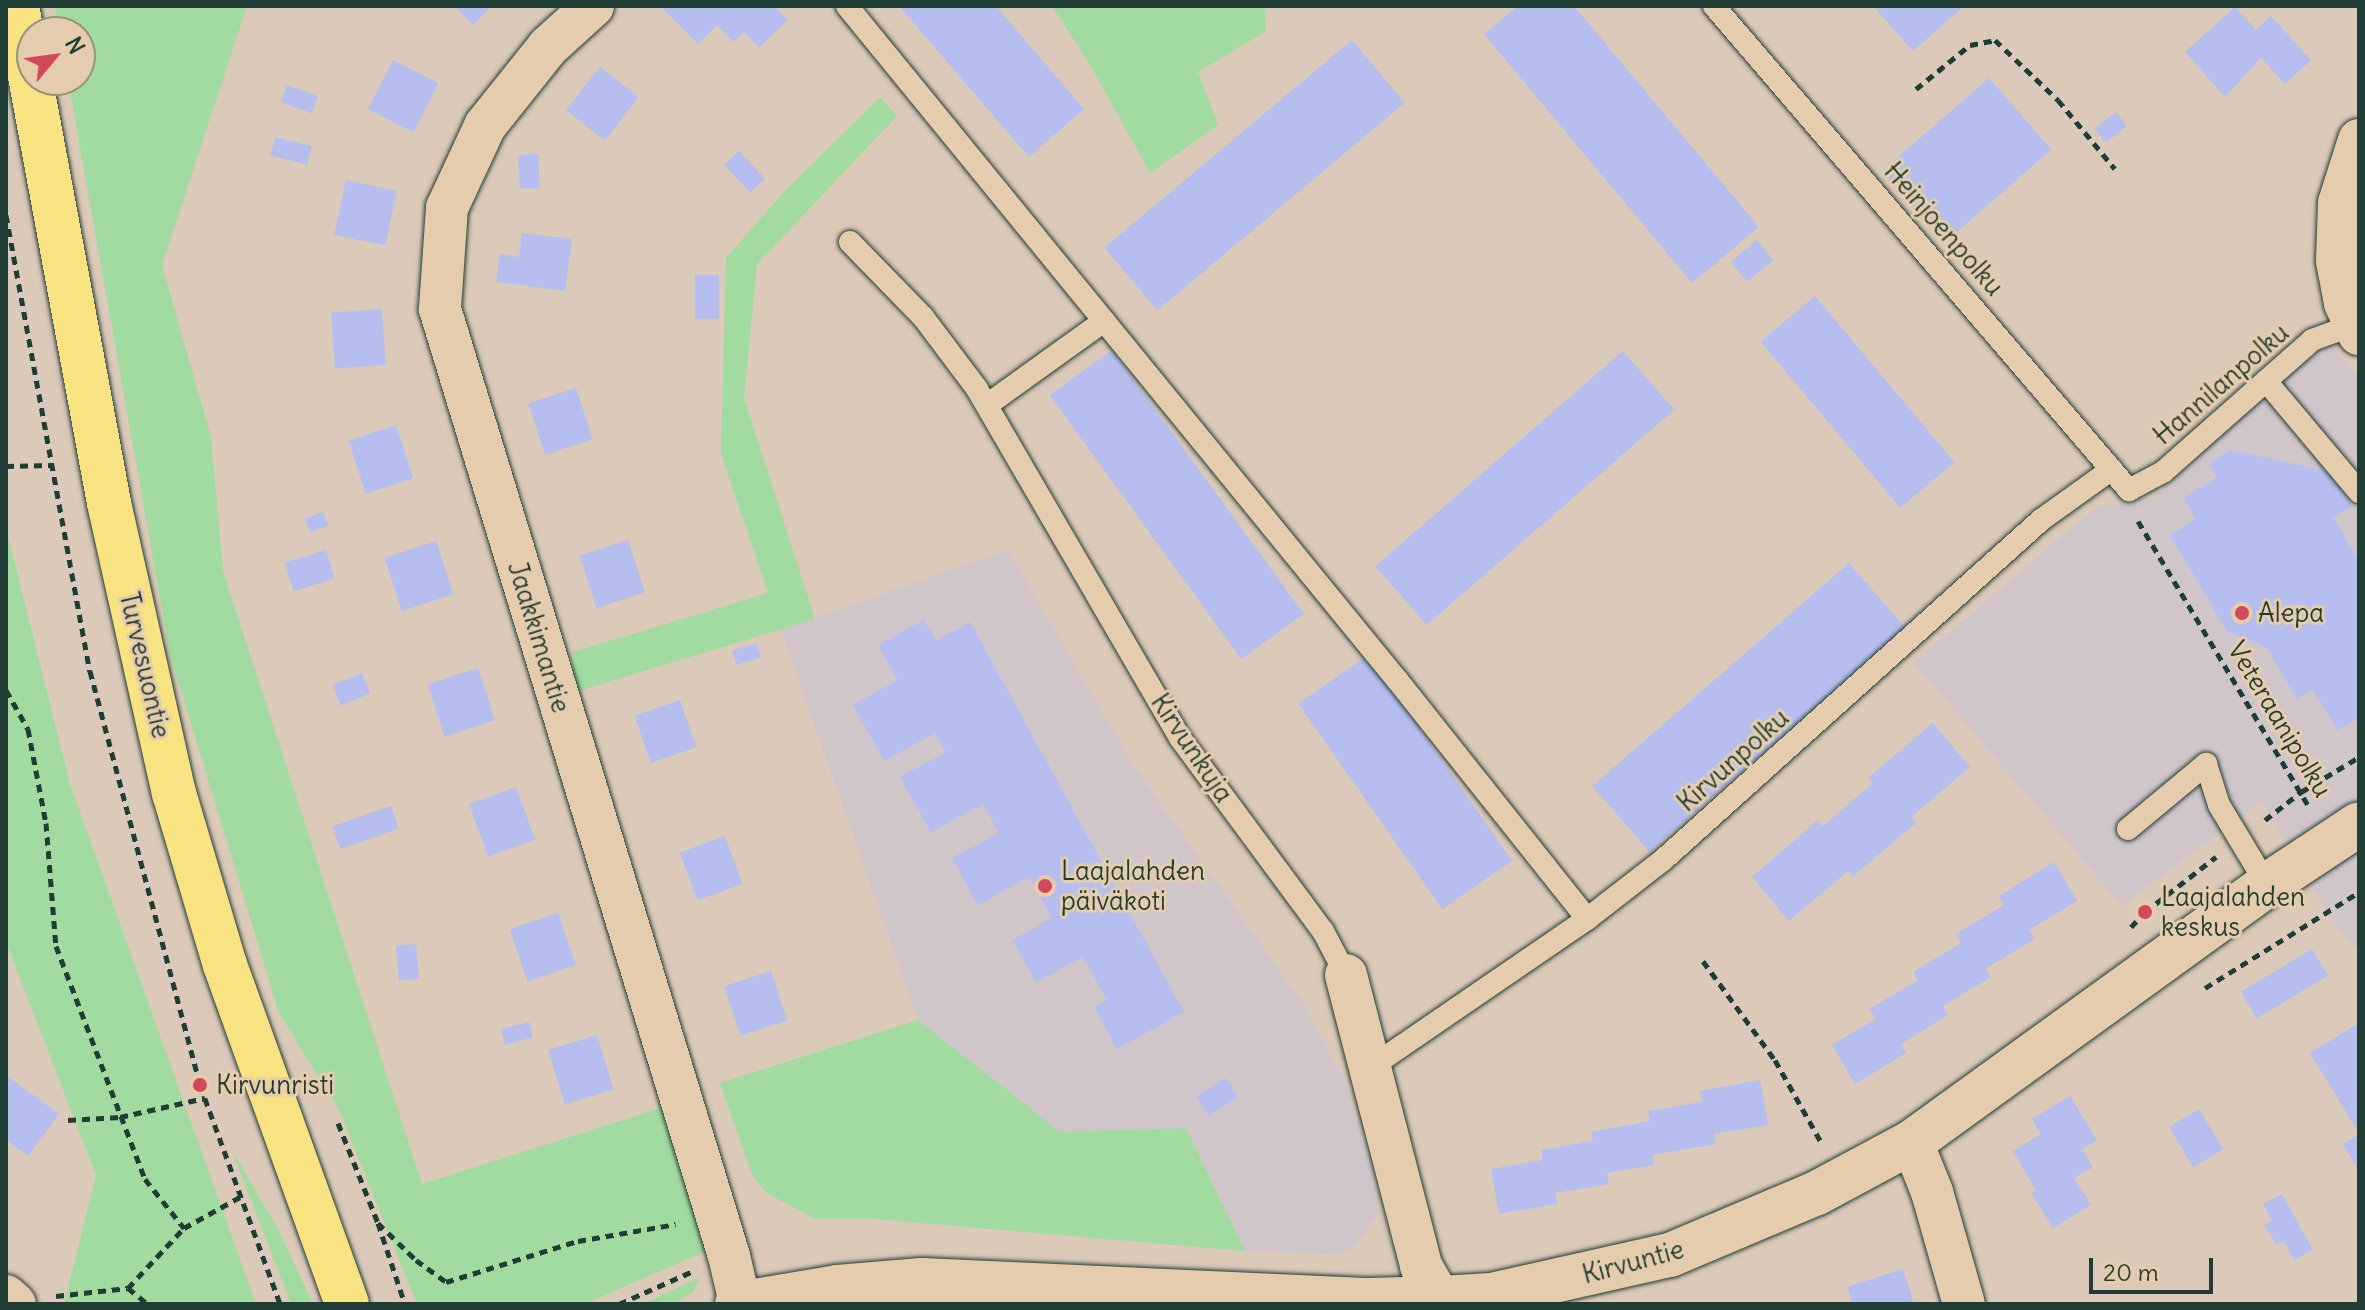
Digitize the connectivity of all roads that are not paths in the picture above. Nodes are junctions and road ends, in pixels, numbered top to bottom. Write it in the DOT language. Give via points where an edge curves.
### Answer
graph roads {
  1 [pos="17,6"];
  2 [pos="593,6"];
  3 [pos="847,6"];
  4 [pos="1714,6"];
  5 [pos="2359,140"];
  6 [pos="850,242"];
  7 [pos="1104,321"];
  8 [pos="2356,329"];
  9 [pos="2266,381"];
  10 [pos="987,405"];
  11 [pos="2112,469"];
  12 [pos="2129,490"];
  13 [pos="2359,492"];
  14 [pos="2128,829"];
  15 [pos="2344,833"];
  16 [pos="2267,885"];
  17 [pos="1587,919"];
  18 [pos="1346,975"];
  19 [pos="1371,1067"];
  20 [pos="1912,1142"];
  21 [pos="1442,1301"];
  22 [pos="738,1303"];
  23 [pos="347,1304"];
  24 [pos="1964,1304"];
  1 -- 23 [label="main road, Turvesuontie" via="109,503 174,793 225,965"];
  2 -- 22 [label="street, Jaakkimantie" via="548,47 485,126 447,208 440,309 723,1236"];
  3 -- 7 [label="lane"];
  4 -- 11 [label="lane, Heinjoenpolku"];
  5 -- 8 [label="street" via="2339,203 2337,253 2345,303"];
  6 -- 10 [label="lane, Kirvunkuja" via="923,317"];
  7 -- 10 [label="lane"];
  7 -- 17 [label="lane"];
  8 -- 9 [label="lane, Hannilanpolku" via="2312,340"];
  9 -- 12 [label="lane, Hannilanpolku" via="2163,472"];
  9 -- 13 [label="lane"];
  10 -- 18 [label="lane, Kirvunkuja" via="1180,738 1323,931"];
  11 -- 12 [label="lane, Heinjoenpolku"];
  11 -- 17 [label="lane, Kirvunpolku" via="2041,520 1663,860"];
  14 -- 16 [label="lane" via="2206,764 2219,805"];
  15 -- 16 [label="street, Kirvuntie"];
  16 -- 20 [label="street, Kirvuntie"];
  17 -- 19 [label="lane, Kirvunpolku"];
  18 -- 19 [label="street, Kirvunkuja"];
  19 -- 21 [label="street, Kirvunkuja" via="1421,1266"];
  20 -- 21 [label="street, Kirvuntie" via="1817,1193 1670,1255 1492,1295"];
  20 -- 24 [label="street"];
  21 -- 22 [label="street, Kirvuntie" via="922,1280"];
}
